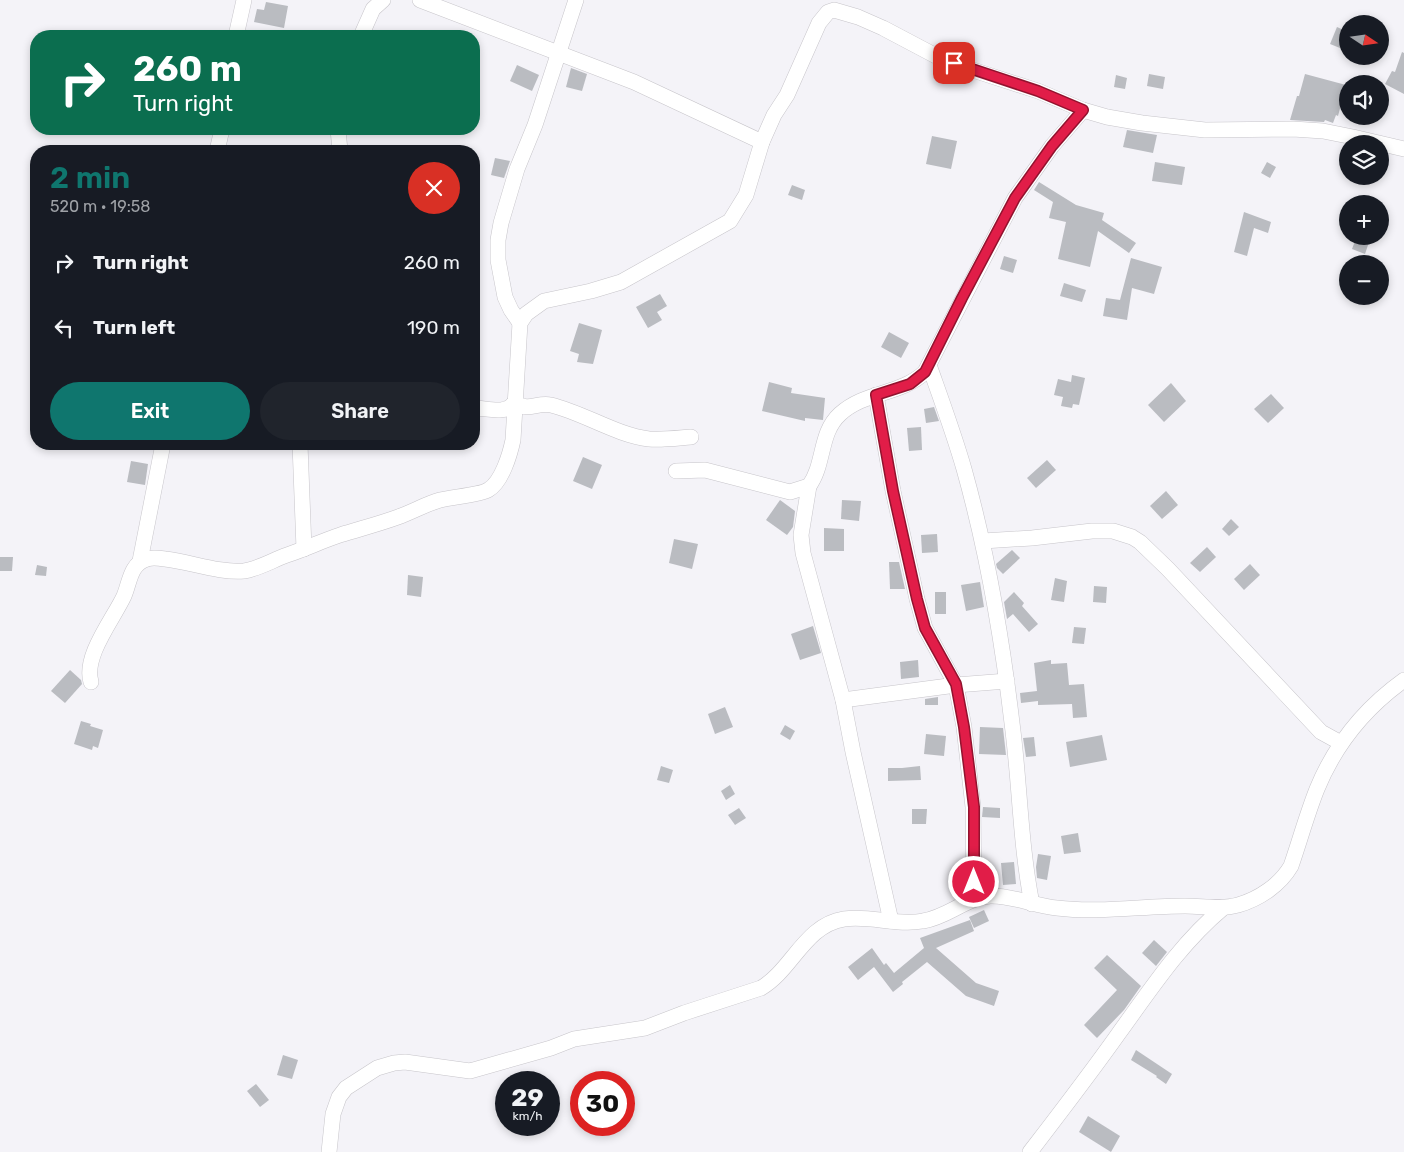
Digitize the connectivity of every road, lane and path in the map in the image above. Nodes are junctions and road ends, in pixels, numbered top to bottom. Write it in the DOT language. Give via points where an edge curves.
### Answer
graph roads {
  1 [pos="244,0"];
  2 [pos="383,0"];
  3 [pos="420,0"];
  4 [pos="576,0"];
  5 [pos="834,5"];
  6 [pos="237,30"];
  7 [pos="364,30"];
  8 [pos="558,54"];
  9 [pos="1083,110"];
  10 [pos="762,142"];
  11 [pos="1404,149"];
  12 [pos="520,324"];
  13 [pos="929,365"];
  14 [pos="876,395"];
  15 [pos="514,404"];
  16 [pos="480,408"];
  17 [pos="691,437"];
  18 [pos="162,450"];
  19 [pos="300,450"];
  20 [pos="676,471"];
  21 [pos="809,486"];
  22 [pos="982,541"];
  23 [pos="304,550"];
  24 [pos="140,561"];
  25 [pos="1404,680"];
  26 [pos="1007,681"];
  27 [pos="91,682"];
  28 [pos="956,684"];
  29 [pos="843,700"];
  30 [pos="1341,743"];
  31 [pos="974,898"];
  32 [pos="1032,904"];
  33 [pos="1223,908"];
  34 [pos="891,921"];
  35 [pos="329,1152"];
  36 [pos="1030,1152"];
  1 -- 6 [label="street"];
  2 -- 7 [label="street"];
  3 -- 8 [label="street"];
  4 -- 8 [label="street"];
  5 -- 9 [label="street" via="936,56"];
  5 -- 10 [label="street" via="819,23"];
  8 -- 10 [label="street" via="634,82"];
  8 -- 12 [label="street" via="517,169 498,240 505,297"];
  9 -- 11 [label="street" via="1142,123 1205,130 1323,132"];
  9 -- 13 [label="street" via="1052,146 1015,198"];
  10 -- 12 [label="street" via="746,195 730,221 622,282 544,301 526,314"];
  12 -- 15 [label="street"];
  13 -- 14 [label="street" via="910,384"];
  13 -- 22 [label="street" via="964,468"];
  14 -- 21 [label="street" via="851,406 834,420"];
  14 -- 28 [label="street" via="893,491 925,628"];
  15 -- 16 [label="street" via="505,410"];
  15 -- 17 [label="street" via="524,408 550,405 649,439"];
  15 -- 23 [label="street" via="515,426 510,452 498,479 489,490 438,501"];
  18 -- 24 [label="street"];
  19 -- 23 [label="street"];
  20 -- 21 [label="street" via="705,470 790,492"];
  21 -- 29 [label="street" via="801,535 803,553"];
  22 -- 26 [label="street"];
  22 -- 30 [label="street" via="1099,531 1113,531 1132,537 1168,569 1321,732"];
  23 -- 24 [label="street" via="241,571 162,558"];
  24 -- 27 [label="street" via="106,625 90,665"];
  25 -- 30 [label="street" via="1383,695"];
  26 -- 28 [label="street"];
  26 -- 32 [label="street" via="1024,866"];
  28 -- 29 [label="street"];
  28 -- 31 [label="street" via="972,782"];
  29 -- 34 [label="street"];
  30 -- 33 [label="street" via="1318,788 1287,874 1255,898"];
  31 -- 32 [label="street" via="1006,897"];
  31 -- 34 [label="street" via="924,921"];
  32 -- 33 [label="street" via="1084,910 1186,906"];
  33 -- 36 [label="street" via="1170,961 1078,1091"];
  34 -- 35 [label="street" via="845,919 832,923 807,941 762,988 645,1028 574,1039 470,1070 405,1062 376,1068 346,1088 339,1097 333,1114"];
}
